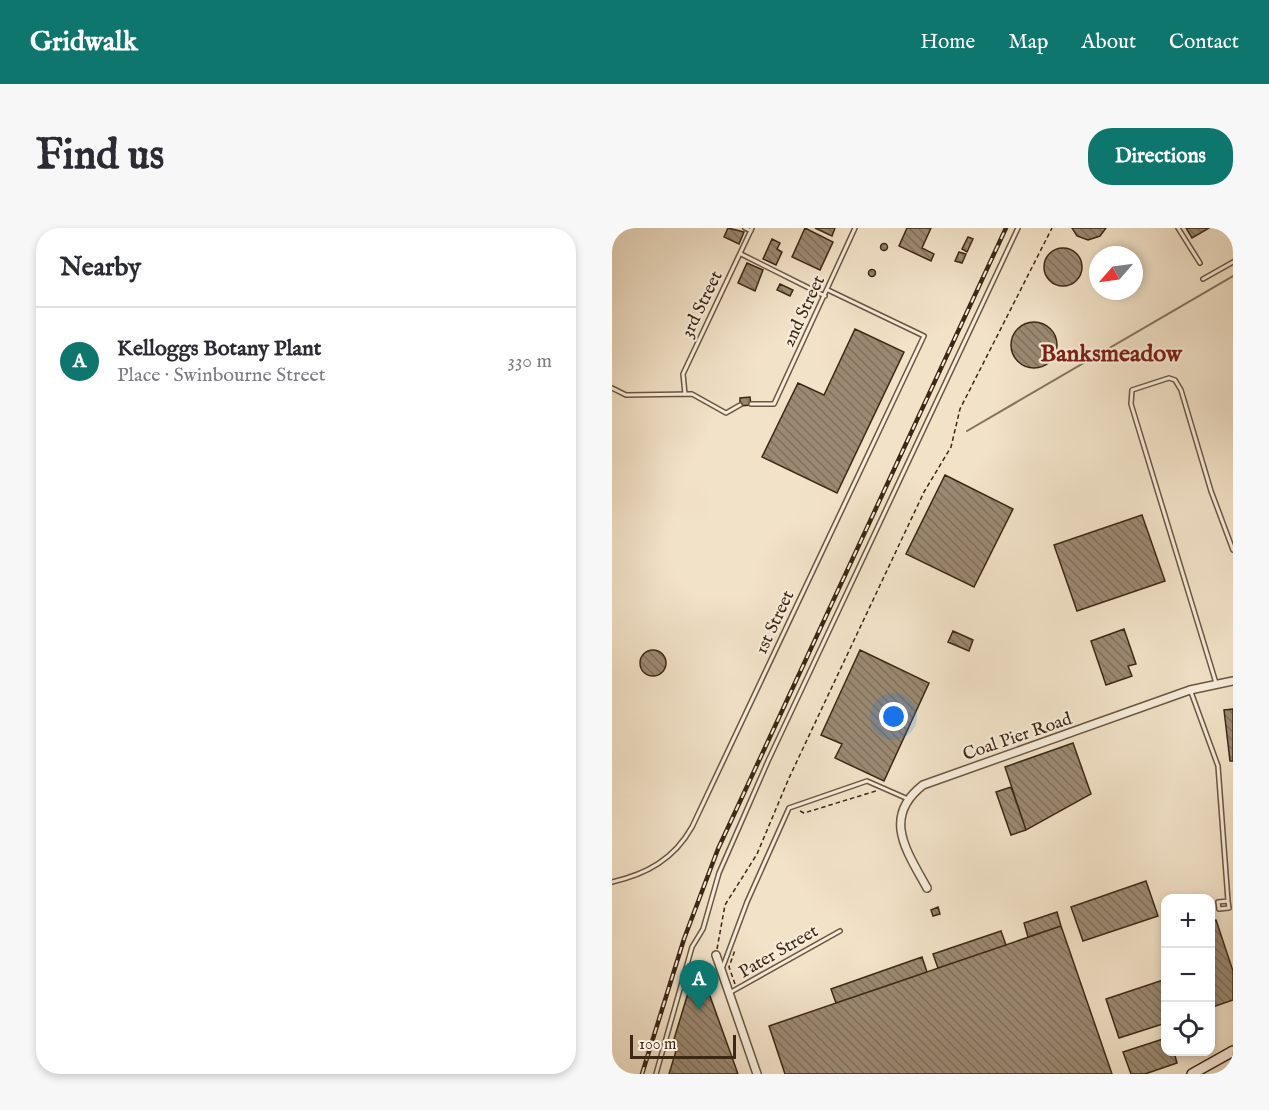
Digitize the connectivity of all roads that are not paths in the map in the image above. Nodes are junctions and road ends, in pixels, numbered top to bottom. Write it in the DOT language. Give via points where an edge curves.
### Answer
graph roads {
  1 [pos="745,228"];
  2 [pos="855,228"];
  3 [pos="1018,228"];
  4 [pos="1178,228"];
  5 [pos="751,229"];
  6 [pos="740,254"];
  7 [pos="1233,262"];
  8 [pos="1200,263"];
  9 [pos="1203,279"];
  10 [pos="828,290"];
  11 [pos="825,296"];
  12 [pos="612,388"];
  13 [pos="685,394"];
  14 [pos="751,404"];
  15 [pos="740,405"];
  16 [pos="1233,550"];
  17 [pos="1233,681"];
  18 [pos="1216,683"];
  19 [pos="1190,690"];
  20 [pos="908,799"];
  21 [pos="612,882"];
  22 [pos="927,888"];
  23 [pos="1228,901"];
  24 [pos="840,931"];
  25 [pos="716,956"];
  26 [pos="722,971"];
  27 [pos="729,993"];
  28 [pos="1233,1051"];
  29 [pos="656,1074"];
  30 [pos="757,1074"];
  31 [pos="1192,1074"];
  1 -- 5 [label="lane"];
  2 -- 10 [label="lane, 2nd Street"];
  3 -- 29 [label="lane" via="719,873 703,929 689,958"];
  4 -- 8 [label="lane"];
  5 -- 6 [label="lane, 3rd Street"];
  6 -- 11 [label="lane"];
  6 -- 13 [label="lane, 3rd Street" via="683,374"];
  7 -- 9 [label="lane"];
  10 -- 11 [label="lane, 2nd Street"];
  10 -- 21 [label="lane, 1st Street" via="924,336 692,827 681,845 658,866"];
  11 -- 14 [label="lane, 2nd Street" via="774,404"];
  12 -- 13 [label="lane" via="626,395"];
  13 -- 15 [label="lane" via="726,413"];
  16 -- 18 [label="lane" via="1181,390 1169,378 1132,390 1131,404"];
  17 -- 18 [label="street, Coal Pier Road"];
  18 -- 19 [label="street, Coal Pier Road"];
  19 -- 20 [label="street, Coal Pier Road" via="923,785"];
  19 -- 23 [label="lane" via="1218,766"];
  20 -- 22 [label="street" via="899,816 900,827 910,858"];
  20 -- 26 [label="lane" via="867,781 789,808 747,902"];
  24 -- 27 [label="lane, Pater Street"];
  25 -- 26 [label="street"];
  26 -- 27 [label="street"];
  27 -- 30 [label="street"];
  28 -- 31 [label="main road"];
}
